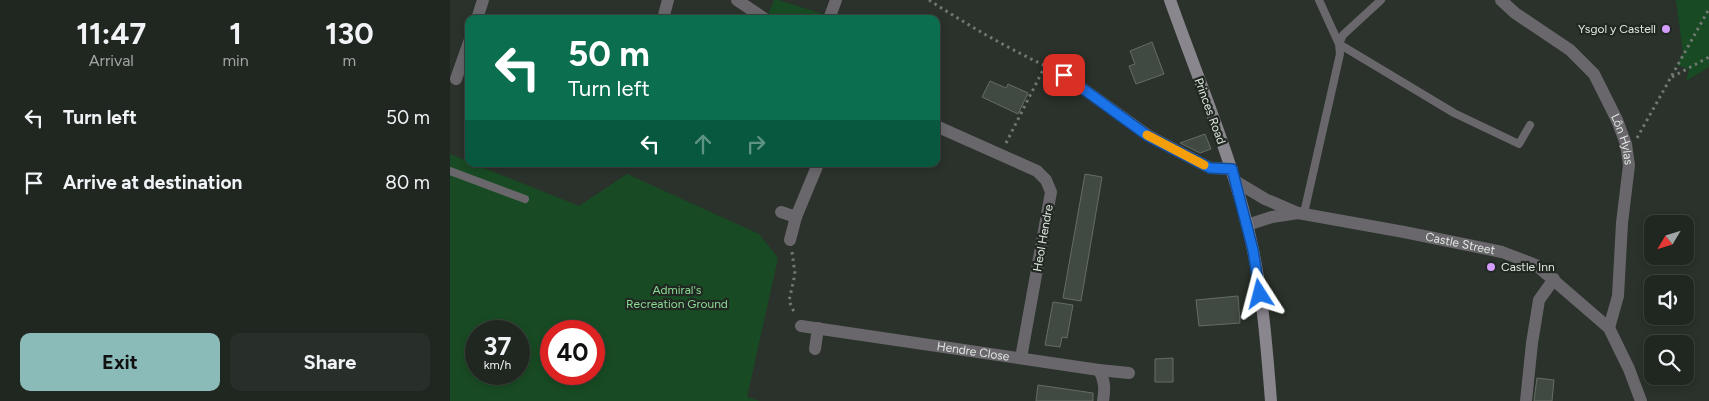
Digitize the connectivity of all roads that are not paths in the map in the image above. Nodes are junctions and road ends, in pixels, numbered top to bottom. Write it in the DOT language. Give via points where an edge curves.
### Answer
graph roads {
  1 [pos="483,0"];
  2 [pos="668,0"];
  3 [pos="737,0"];
  4 [pos="836,0"];
  5 [pos="1170,0"];
  6 [pos="1319,0"];
  7 [pos="1381,0"];
  8 [pos="1502,0"];
  9 [pos="478,15"];
  10 [pos="664,15"];
  11 [pos="759,15"];
  12 [pos="830,15"];
  13 [pos="1339,44"];
  14 [pos="465,52"];
  15 [pos="1064,75"];
  16 [pos="453,83"];
  17 [pos="1530,125"];
  18 [pos="940,128"];
  19 [pos="817,167"];
  20 [pos="450,171"];
  21 [pos="1233,175"];
  22 [pos="525,199"];
  23 [pos="781,212"];
  24 [pos="1301,213"];
  25 [pos="796,217"];
  26 [pos="1247,225"];
  27 [pos="790,240"];
  28 [pos="1554,279"];
  29 [pos="801,326"];
  30 [pos="818,328"];
  31 [pos="1609,328"];
  32 [pos="815,349"];
  33 [pos="1021,358"];
  34 [pos="1099,370"];
  35 [pos="1129,373"];
  36 [pos="1103,401"];
  37 [pos="1271,401"];
  38 [pos="1526,401"];
  39 [pos="1641,401"];
  1 -- 9 [label="street"];
  2 -- 10 [label="street"];
  3 -- 11 [label="street"];
  4 -- 12 [label="street"];
  5 -- 21 [label="street, Princes Road"];
  6 -- 13 [label="lane"];
  7 -- 13 [label="lane" via="1343,35"];
  8 -- 31 [label="street, Lôn Hylas" via="1570,50 1594,74 1626,144 1629,165 1619,287"];
  13 -- 17 [label="lane" via="1454,112 1519,144"];
  13 -- 24 [label="lane" via="1340,54"];
  14 -- 16 [label="street"];
  15 -- 21 [label="street" via="1148,136 1210,168"];
  18 -- 33 [label="street, Heol Hendre" via="1037,170 1051,192"];
  19 -- 25 [label="street"];
  20 -- 22 [label="lane"];
  21 -- 24 [label="street, Castle Street" via="1265,199"];
  21 -- 26 [label="street, Princes Road"];
  23 -- 25 [label="street"];
  24 -- 26 [label="street, Castle Street"];
  24 -- 28 [label="street, Castle Street" via="1502,252 1536,264"];
  25 -- 27 [label="street"];
  26 -- 37 [label="street, Princes Road" via="1260,294"];
  28 -- 31 [label="street, Castle Street"];
  28 -- 38 [label="street" via="1540,300"];
  29 -- 30 [label="street, Hendre Close"];
  30 -- 32 [label="street"];
  30 -- 33 [label="street, Hendre Close"];
  31 -- 39 [label="street, Castle Street"];
  33 -- 34 [label="street, Hendre Close"];
  34 -- 35 [label="street, Hendre Close"];
  34 -- 36 [label="street" via="1104,379"];
}
